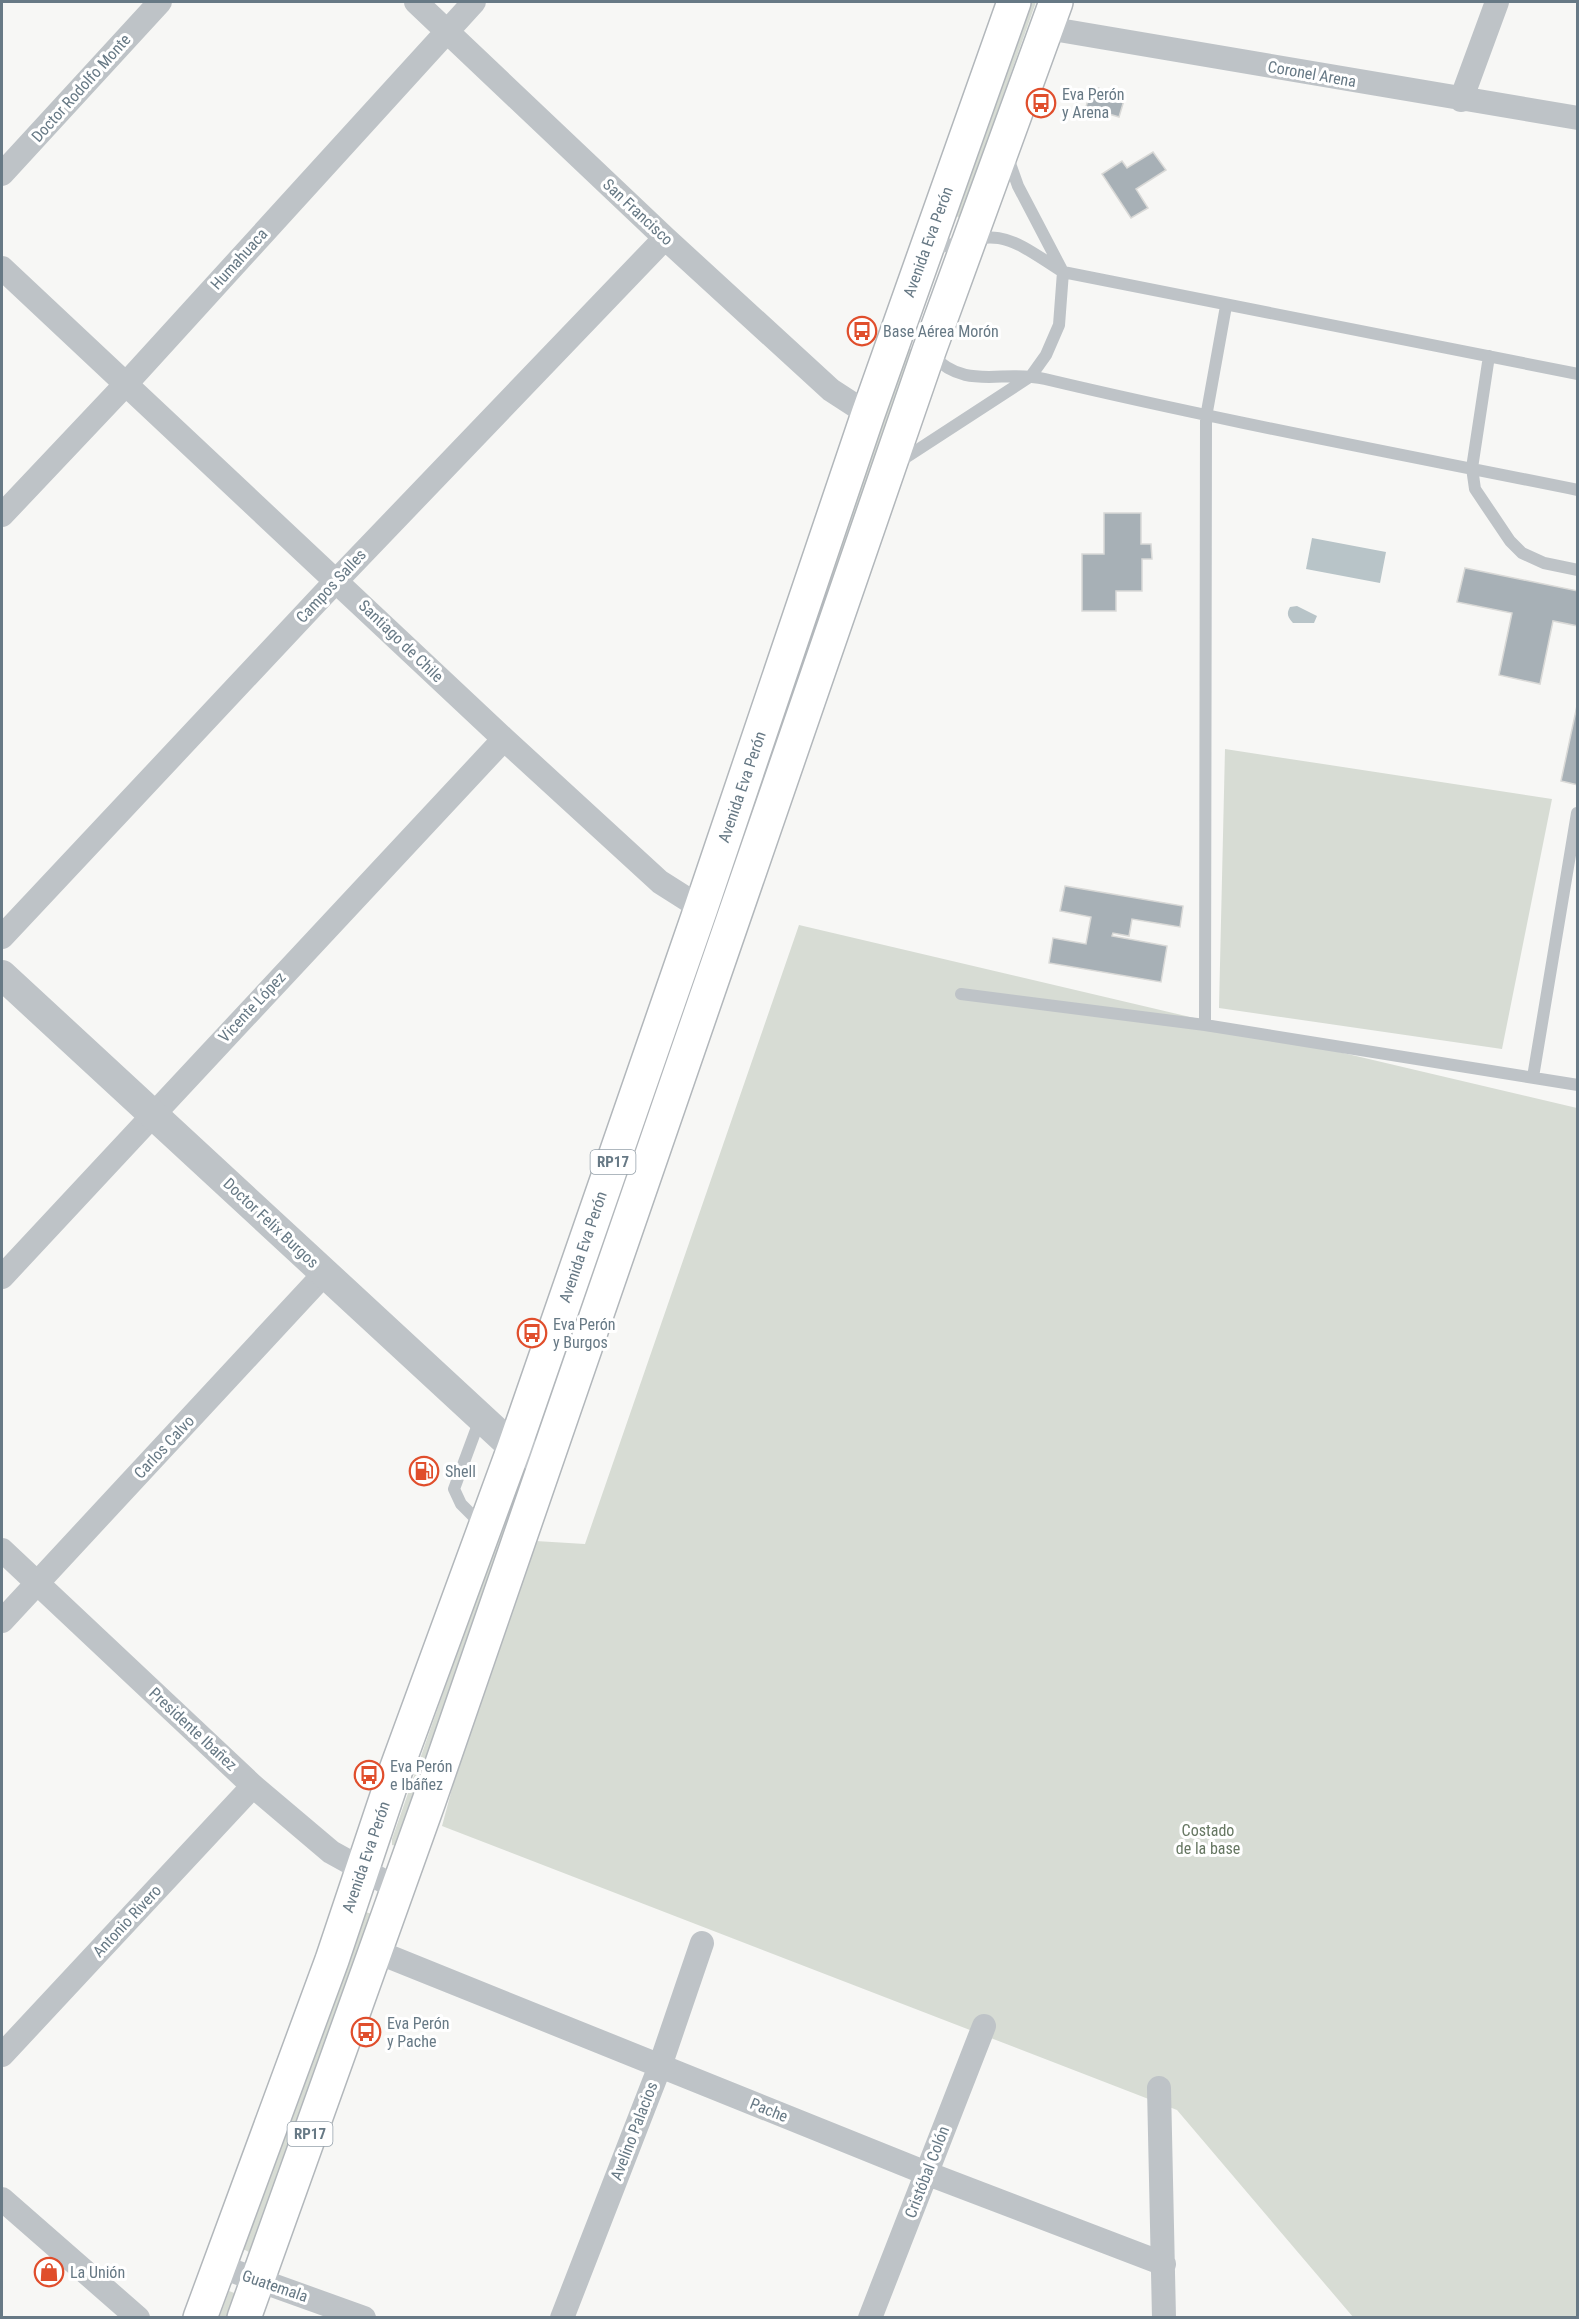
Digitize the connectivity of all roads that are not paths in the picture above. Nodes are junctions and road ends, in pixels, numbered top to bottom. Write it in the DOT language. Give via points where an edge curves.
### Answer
graph roads {
  1 [pos="160,2"];
  2 [pos="416,2"];
  3 [pos="474,2"];
  4 [pos="1497,2"];
  5 [pos="1010,3"];
  6 [pos="1052,15"];
  7 [pos="447,30"];
  8 [pos="1461,100"];
  9 [pos="1578,118"];
  10 [pos="1005,148"];
  11 [pos="2,174"];
  12 [pos="665,238"];
  13 [pos="971,239"];
  14 [pos="924,252"];
  15 [pos="2,268"];
  16 [pos="1063,272"];
  17 [pos="1227,306"];
  18 [pos="926,341"];
  19 [pos="1489,356"];
  20 [pos="1578,374"];
  21 [pos="1031,376"];
  22 [pos="125,385"];
  23 [pos="868,414"];
  24 [pos="1206,417"];
  25 [pos="1472,468"];
  26 [pos="887,469"];
  27 [pos="1578,490"];
  28 [pos="2,515"];
  29 [pos="1578,570"];
  30 [pos="337,580"];
  31 [pos="504,739"];
  32 [pos="1577,813"];
  33 [pos="701,908"];
  34 [pos="2,937"];
  35 [pos="2,975"];
  36 [pos="961,994"];
  37 [pos="1205,1025"];
  38 [pos="1533,1077"];
  39 [pos="1578,1085"];
  40 [pos="151,1113"];
  41 [pos="325,1273"];
  42 [pos="2,1277"];
  43 [pos="480,1417"];
  44 [pos="514,1448"];
  45 [pos="546,1460"];
  46 [pos="484,1528"];
  47 [pos="2,1550"];
  48 [pos="37,1583"];
  49 [pos="2,1621"];
  50 [pos="253,1786"];
  51 [pos="361,1869"];
  52 [pos="398,1890"];
  53 [pos="702,1943"];
  54 [pos="375,1951"];
  55 [pos="984,2026"];
  56 [pos="2,2055"];
  57 [pos="660,2066"];
  58 [pos="1159,2088"];
  59 [pos="926,2173"];
  60 [pos="2,2199"];
  61 [pos="1164,2264"];
  62 [pos="219,2266"];
  63 [pos="258,2280"];
  64 [pos="138,2318"];
  65 [pos="200,2318"];
  66 [pos="244,2318"];
  67 [pos="364,2318"];
  68 [pos="562,2318"];
  69 [pos="870,2318"];
  70 [pos="1164,2318"];
  1 -- 11 [label="street, Doctor Rodolfo Monte"];
  2 -- 7 [label="street, San Francisco"];
  3 -- 7 [label="street, Humahuaca"];
  4 -- 8 [label="street"];
  5 -- 14 [label="main road, Avenida Eva Perón / RP17"];
  6 -- 8 [label="street, Coronel Arena"];
  6 -- 10 [label="main road, Avenida Eva Perón / RP17"];
  7 -- 12 [label="street, San Francisco"];
  7 -- 22 [label="street, Humahuaca"];
  8 -- 9 [label="street, Coronel Arena"];
  10 -- 13 [label="main road, Avenida Eva Perón / RP17"];
  10 -- 16 [label="lane" via="1018,186"];
  12 -- 23 [label="street, San Francisco" via="831,390"];
  12 -- 30 [label="street, Campos Salles"];
  13 -- 14 [label="lane"];
  13 -- 16 [label="lane" via="991,236 1013,240"];
  13 -- 18 [label="main road, Avenida Eva Perón / RP17"];
  14 -- 23 [label="main road, Avenida Eva Perón / RP17" via="915,298"];
  15 -- 22 [label="street, Santiago de Chile"];
  16 -- 17 [label="lane"];
  16 -- 21 [label="lane" via="1059,325"];
  17 -- 19 [label="lane"];
  17 -- 24 [label="lane"];
  18 -- 21 [label="lane" via="944,368 963,376"];
  18 -- 26 [label="main road, Avenida Eva Perón / RP17"];
  19 -- 20 [label="lane"];
  19 -- 25 [label="lane"];
  21 -- 24 [label="lane"];
  21 -- 26 [label="lane"];
  22 -- 28 [label="street, Humahuaca"];
  22 -- 30 [label="street, Santiago de Chile"];
  23 -- 33 [label="main road, Avenida Eva Perón / RP17"];
  24 -- 25 [label="lane"];
  24 -- 37 [label="lane"];
  25 -- 27 [label="lane"];
  25 -- 29 [label="lane" via="1475,489 1522,554"];
  26 -- 45 [label="main road, Avenida Eva Perón / RP17"];
  30 -- 31 [label="street, Santiago de Chile"];
  30 -- 34 [label="street, Campos Salles"];
  31 -- 33 [label="street, Santiago de Chile" via="660,882"];
  31 -- 40 [label="street, Vicente López"];
  32 -- 38 [label="lane"];
  33 -- 44 [label="main road, Avenida Eva Perón / RP17"];
  35 -- 40 [label="street, Doctor Felix Burgos"];
  36 -- 37 [label="lane"];
  37 -- 38 [label="lane"];
  38 -- 39 [label="lane"];
  40 -- 41 [label="street, Doctor Felix Burgos"];
  40 -- 42 [label="street, Vicente López"];
  41 -- 43 [label="street, Doctor Felix Burgos"];
  41 -- 48 [label="street, Carlos Calvo"];
  43 -- 44 [label="street, Doctor Felix Burgos"];
  43 -- 46 [label="lane" via="454,1489 461,1504"];
  44 -- 45 [label="street, Doctor Felix Burgos"];
  44 -- 46 [label="main road, Avenida Eva Perón / RP17"];
  45 -- 52 [label="main road, Avenida Eva Perón / RP17"];
  46 -- 51 [label="main road, Avenida Eva Perón / RP17"];
  47 -- 48 [label="street, Presidente Ibañez"];
  48 -- 49 [label="street, Carlos Calvo"];
  48 -- 50 [label="street, Presidente Ibañez"];
  50 -- 51 [label="street, Presidente Ibañez" via="332,1852"];
  50 -- 56 [label="street, Antonio Rivero"];
  51 -- 52 [label="street, Presidente Ibañez"];
  51 -- 62 [label="main road, Avenida Eva Perón / RP17" via="328,1971"];
  52 -- 54 [label="main road, Avenida Eva Perón / RP17"];
  53 -- 57 [label="street, Avelino Palacios"];
  54 -- 57 [label="street, Pache"];
  54 -- 63 [label="main road, Avenida Eva Perón / RP17"];
  55 -- 59 [label="street, Cristóbal Colón"];
  57 -- 59 [label="street, Pache"];
  57 -- 68 [label="street, Avelino Palacios"];
  58 -- 61 [label="street"];
  59 -- 61 [label="street, Pache"];
  59 -- 69 [label="street, Cristóbal Colón"];
  60 -- 64 [label="street"];
  61 -- 70 [label="street"];
  62 -- 63 [label="street, Guatemala"];
  62 -- 65 [label="main road, Avenida Eva Perón / RP17"];
  63 -- 66 [label="main road, Avenida Eva Perón / RP17"];
  63 -- 67 [label="street, Guatemala"];
}
